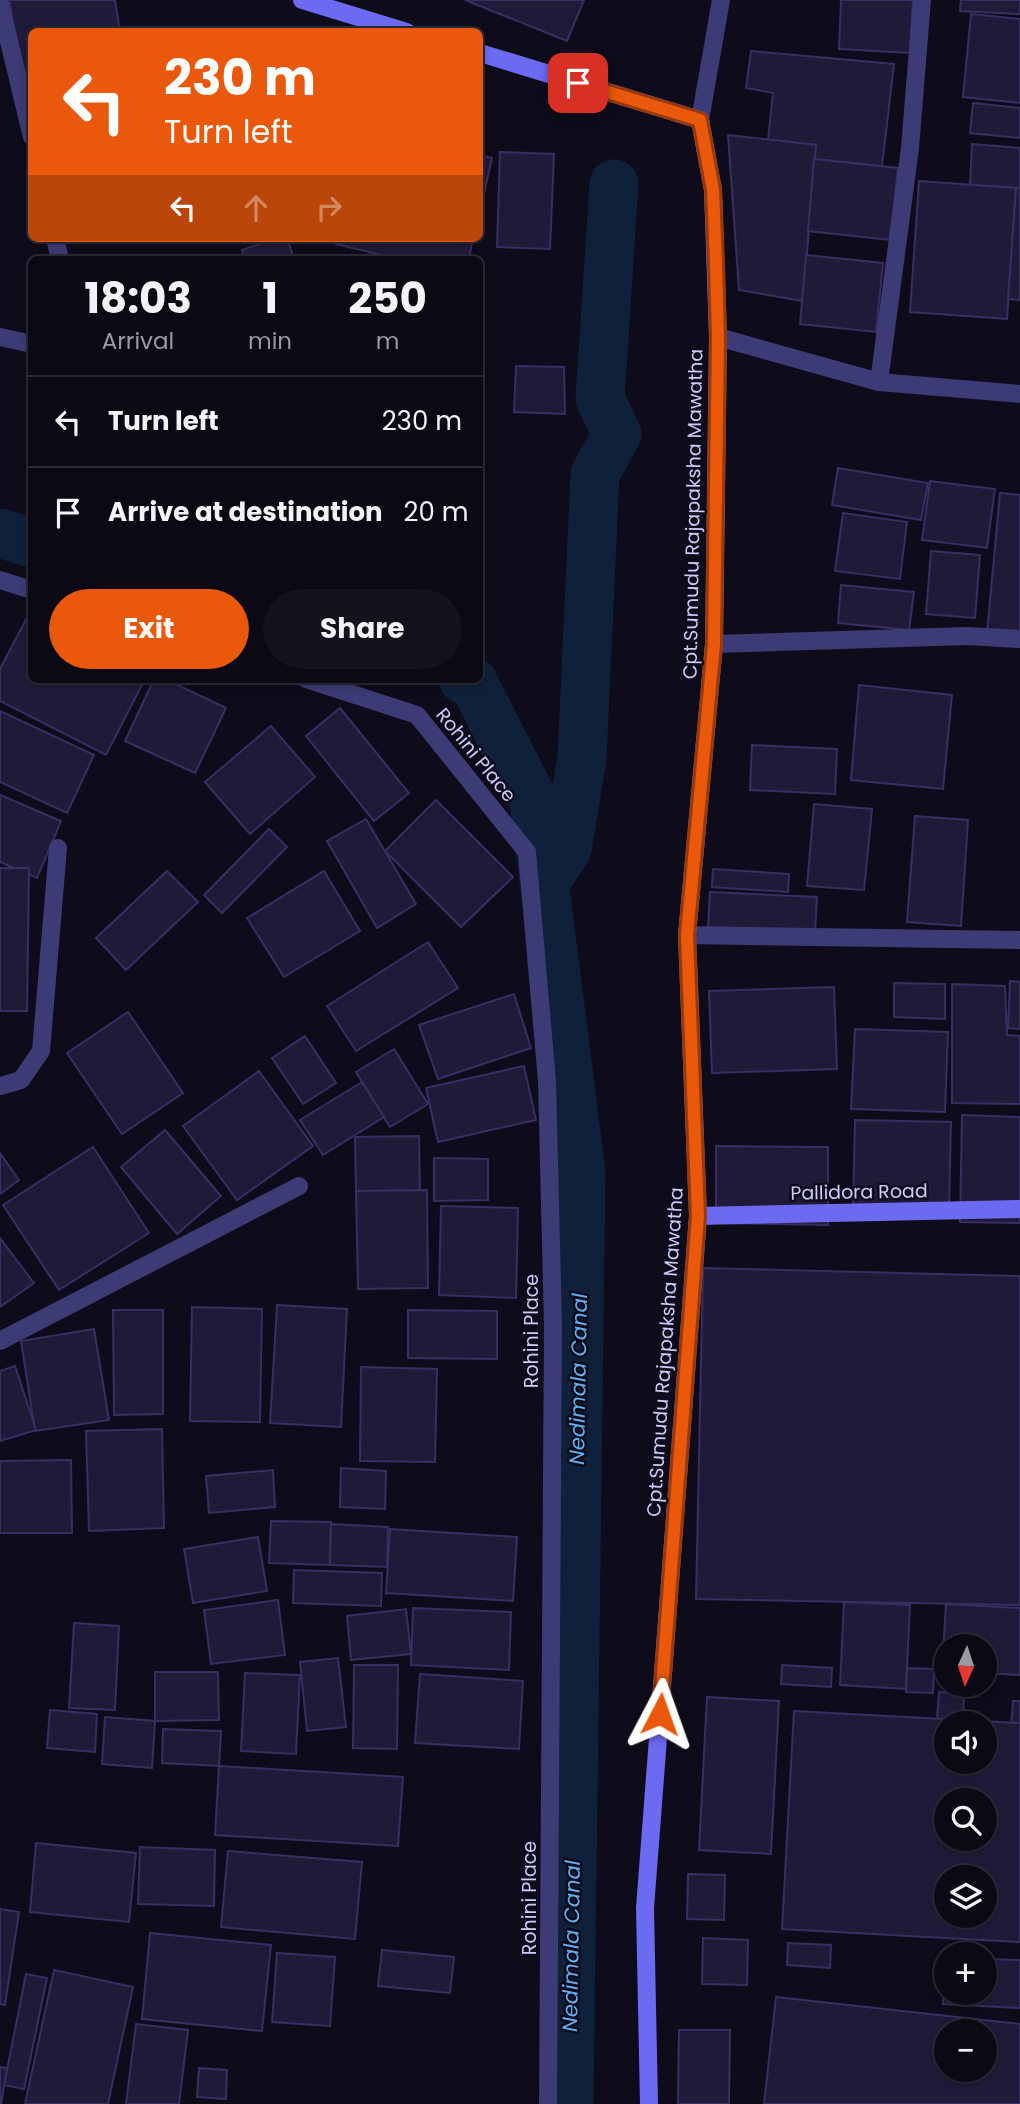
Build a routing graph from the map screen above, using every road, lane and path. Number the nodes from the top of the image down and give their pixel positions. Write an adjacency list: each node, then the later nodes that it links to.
1 (302, 0): 5 (main road)
2 (721, 0): 8 (street)
3 (922, 0): 12 (street)
4 (0, 4): 7 (street)
5 (394, 28)
6 (483, 54): 8 (main road)
7 (28, 120)
8 (700, 120): 10 (main road, Cpt.Sumudu Rajapaksha Mawatha)
9 (0, 337): 11 (street)
10 (718, 337): 12 (street); 17 (main road, Cpt.Sumudu Rajapaksha Mawatha)
11 (28, 343)
12 (879, 382): 13 (street)
13 (1020, 394)
14 (0, 580): 15 (street)
15 (28, 589)
16 (1020, 639): 17 (street)
17 (714, 644): 20 (main road, Cpt.Sumudu Rajapaksha Mawatha)
18 (318, 683): 27 (street, Rohini Place)
19 (58, 848): 22 (street)
20 (687, 935): 21 (street); 25 (main road, Cpt.Sumudu Rajapaksha Mawatha)
21 (1020, 940)
22 (0, 1086)
23 (299, 1186): 26 (street)
24 (1020, 1209): 25 (main road, Pallidora Road)
25 (698, 1216): 28 (main road, Cpt.Sumudu Rajapaksha Mawatha)
26 (0, 1341)
27 (548, 2104)
28 (649, 2104)

